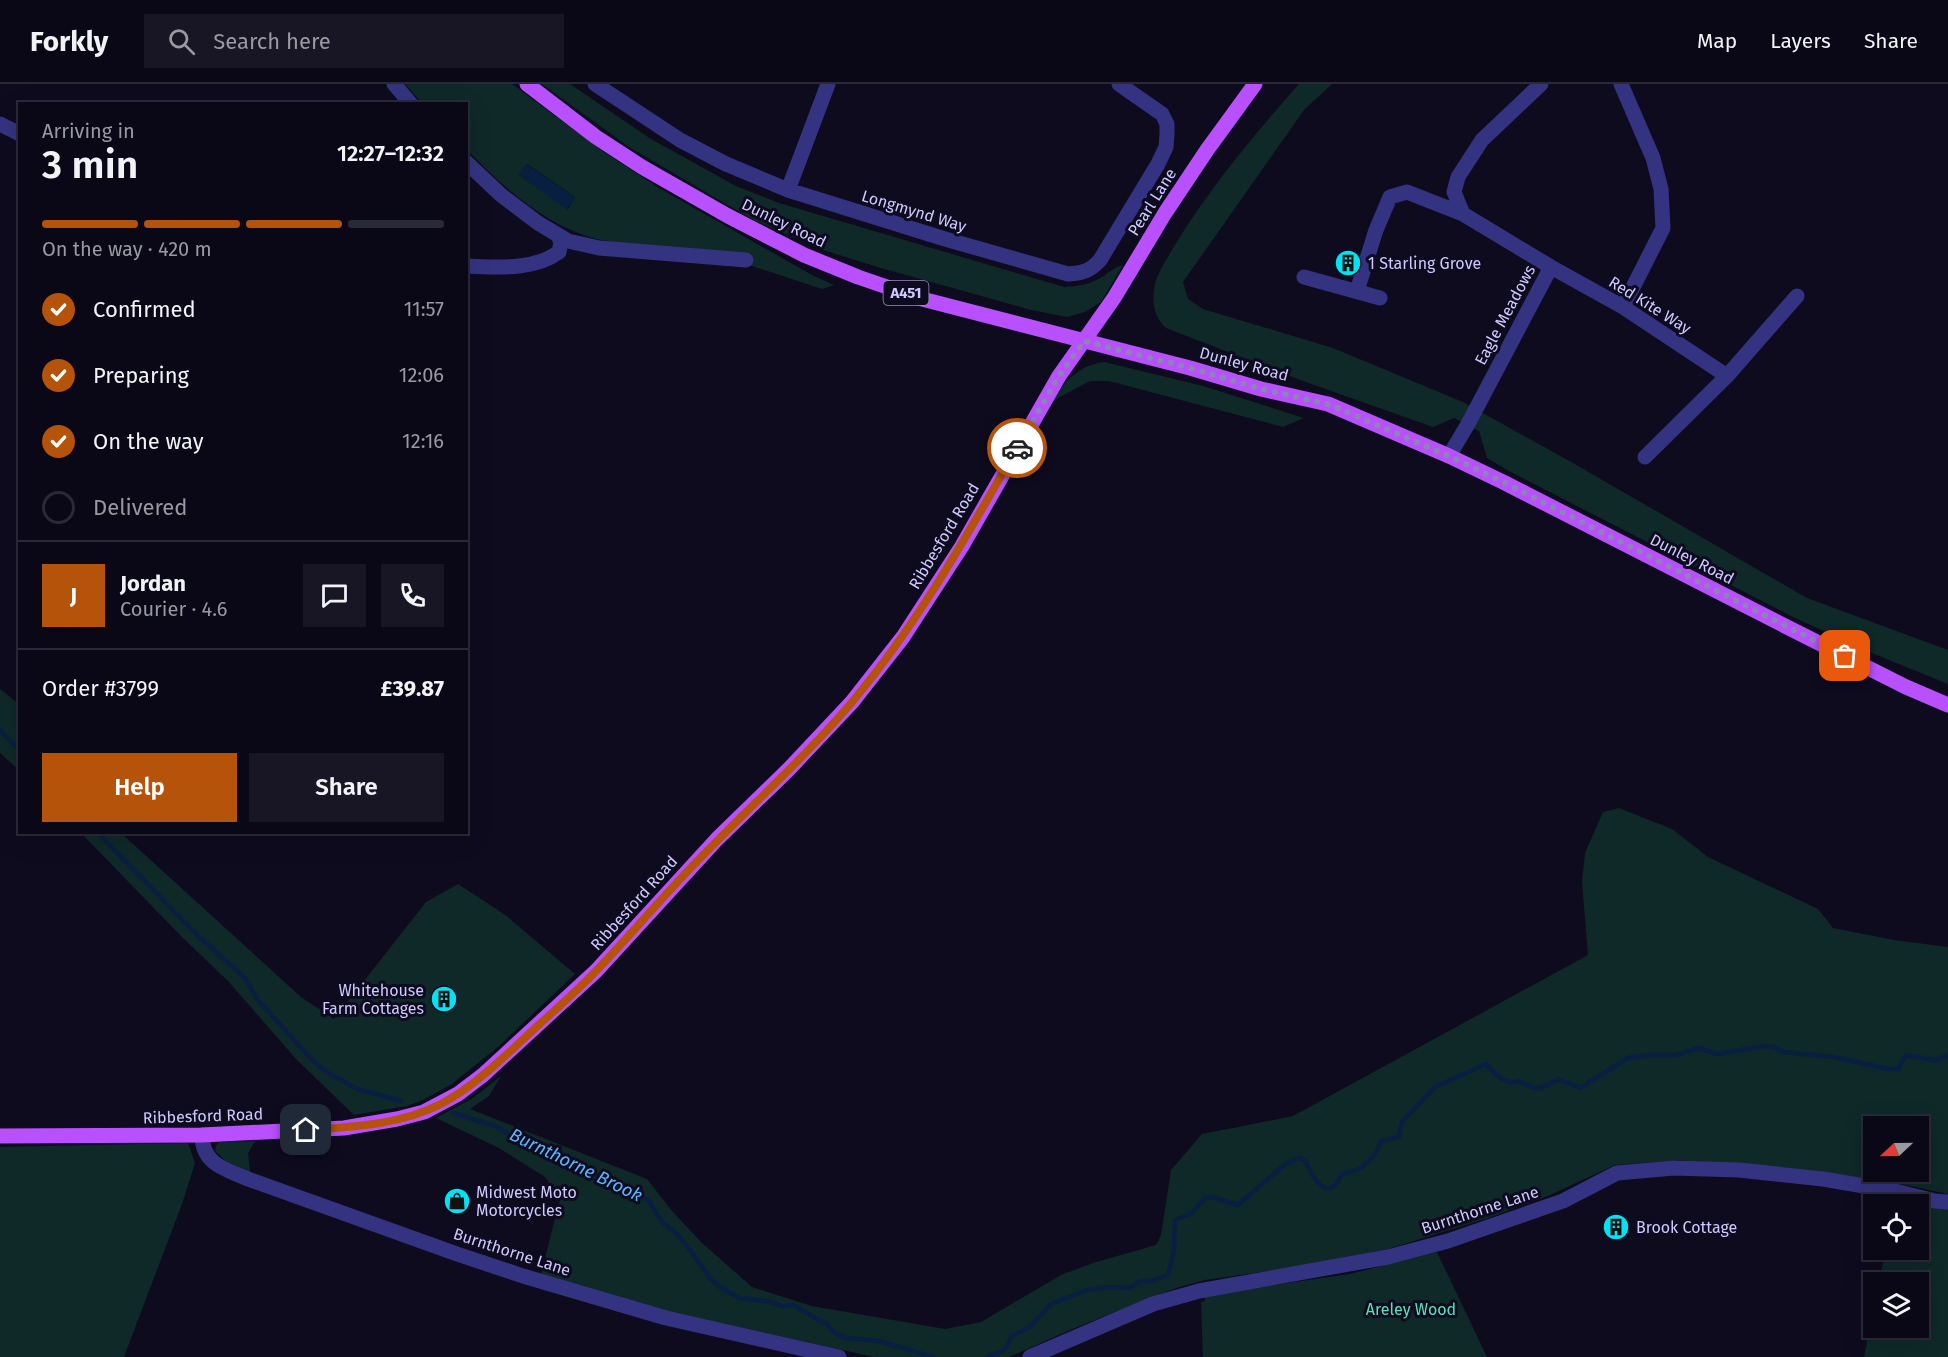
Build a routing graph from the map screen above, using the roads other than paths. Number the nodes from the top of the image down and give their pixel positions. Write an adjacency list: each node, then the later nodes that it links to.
1 (394, 84): 9 (street)
2 (527, 84): 24 (main road, Dunley Road / A451)
3 (595, 84): 13 (street, Longmynd Way)
4 (828, 84): 13 (street)
5 (1119, 84): 13 (street, Longmynd Way)
6 (1255, 84): 24 (main road, Pearl Lane)
7 (1621, 84): 23 (street)
8 (1537, 85): 14 (street)
9 (409, 102)
10 (0, 124): 11 (street)
11 (18, 133)
12 (468, 164): 15 (street)
13 (788, 190)
14 (1463, 214): 18 (street, Eagle Meadows); 20 (street, Eagle Meadows)
15 (558, 236): 16 (street); 17 (street)
16 (746, 260)
17 (468, 266)
18 (1551, 267): 23 (street, Red Kite Way); 26 (street, Eagle Meadows)
19 (1304, 277): 20 (street)
20 (1357, 291): 22 (street)
21 (1797, 296): 25 (street)
22 (1380, 298)
23 (1623, 307): 25 (street, Red Kite Way)
24 (1084, 341): 26 (main road, Dunley Road / A451); 29 (main road, Ribbesford Road)
25 (1727, 376): 27 (street)
26 (1449, 456): 28 (main road, Dunley Road / A451)
27 (1645, 457)
28 (1948, 705)
29 (202, 1135): 30 (main road, Ribbesford Road); 32 (street, Burnthorne Lane)
30 (0, 1136)
31 (1948, 1202): 33 (street, Burnthorne Lane)
32 (839, 1357)
33 (1030, 1357)

